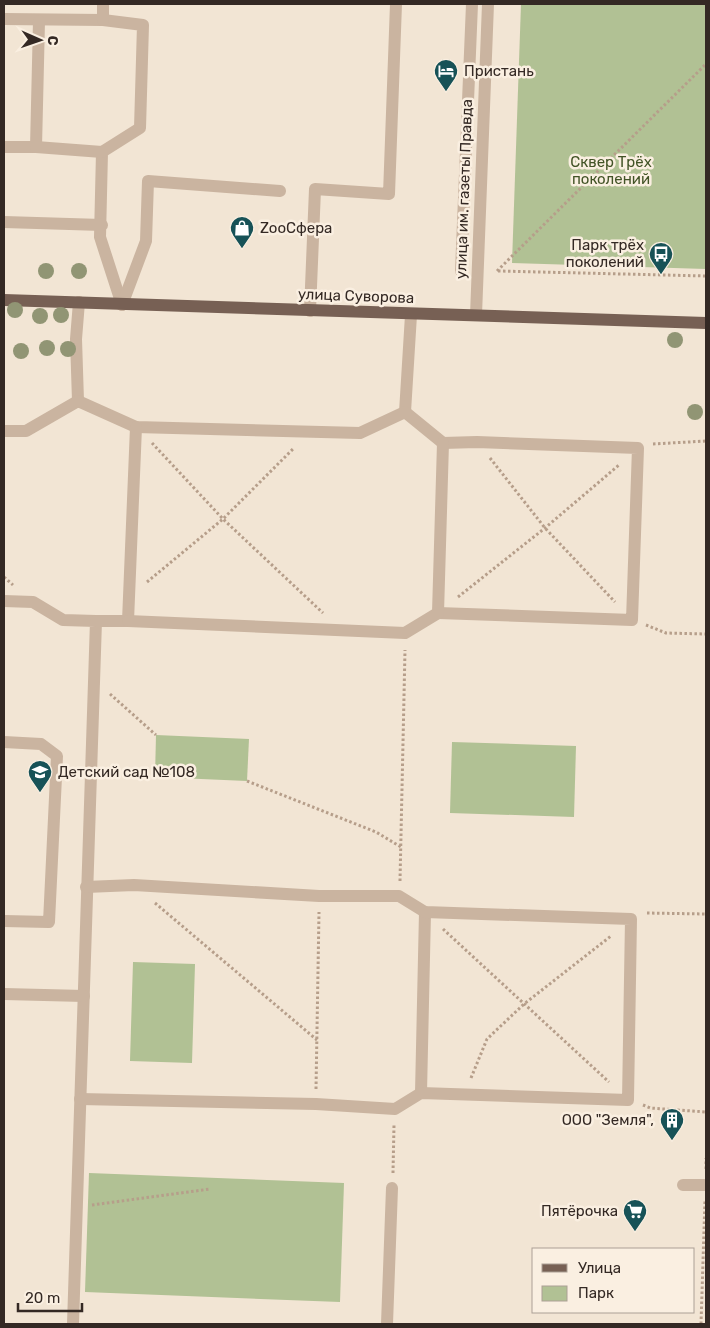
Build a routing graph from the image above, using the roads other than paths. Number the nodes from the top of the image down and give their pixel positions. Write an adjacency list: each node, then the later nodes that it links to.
1 (103, 4): 6 (street)
2 (396, 4): 18 (street)
3 (472, 4): 14 (street)
4 (488, 4): 20 (street, улица им. газеты Правда)
5 (4, 20): 7 (street)
6 (103, 20): 7 (street); 10 (street)
7 (39, 21): 9 (street)
8 (4, 147): 9 (street)
9 (36, 147): 10 (street)
10 (102, 152): 13 (street)
11 (280, 191): 17 (street)
12 (4, 222): 13 (street)
13 (102, 225): 17 (street)
14 (461, 271)
15 (4, 300): 16 (main road, улица Суворова)
16 (78, 302): 17 (main road, улица Суворова); 22 (street)
17 (122, 305): 18 (main road, улица Суворова)
18 (310, 311): 19 (main road, улица Суворова)
19 (410, 315): 20 (main road, улица Суворова); 23 (street)
20 (476, 315): 21 (main road, улица Суворова)
21 (706, 323)
22 (78, 401): 24 (street); 25 (street)
23 (405, 412): 24 (street); 26 (street)
24 (136, 427): 30 (street)
25 (4, 431)
26 (443, 443): 28 (street); 28 (street)
27 (4, 601): 29 (street)
28 (438, 613): 30 (street)
29 (96, 621): 30 (street); 32 (street)
30 (128, 621)
31 (4, 742): 34 (street)
32 (86, 887): 33 (street); 36 (street)
33 (425, 912): 37 (street); 37 (street)
34 (4, 922)
35 (4, 994): 36 (street)
36 (84, 996): 38 (street)
37 (421, 1093): 38 (street)
38 (80, 1099): 42 (street)
39 (683, 1185): 40 (street)
40 (706, 1186)
41 (392, 1188): 43 (street)
42 (73, 1324)
43 (387, 1324)

